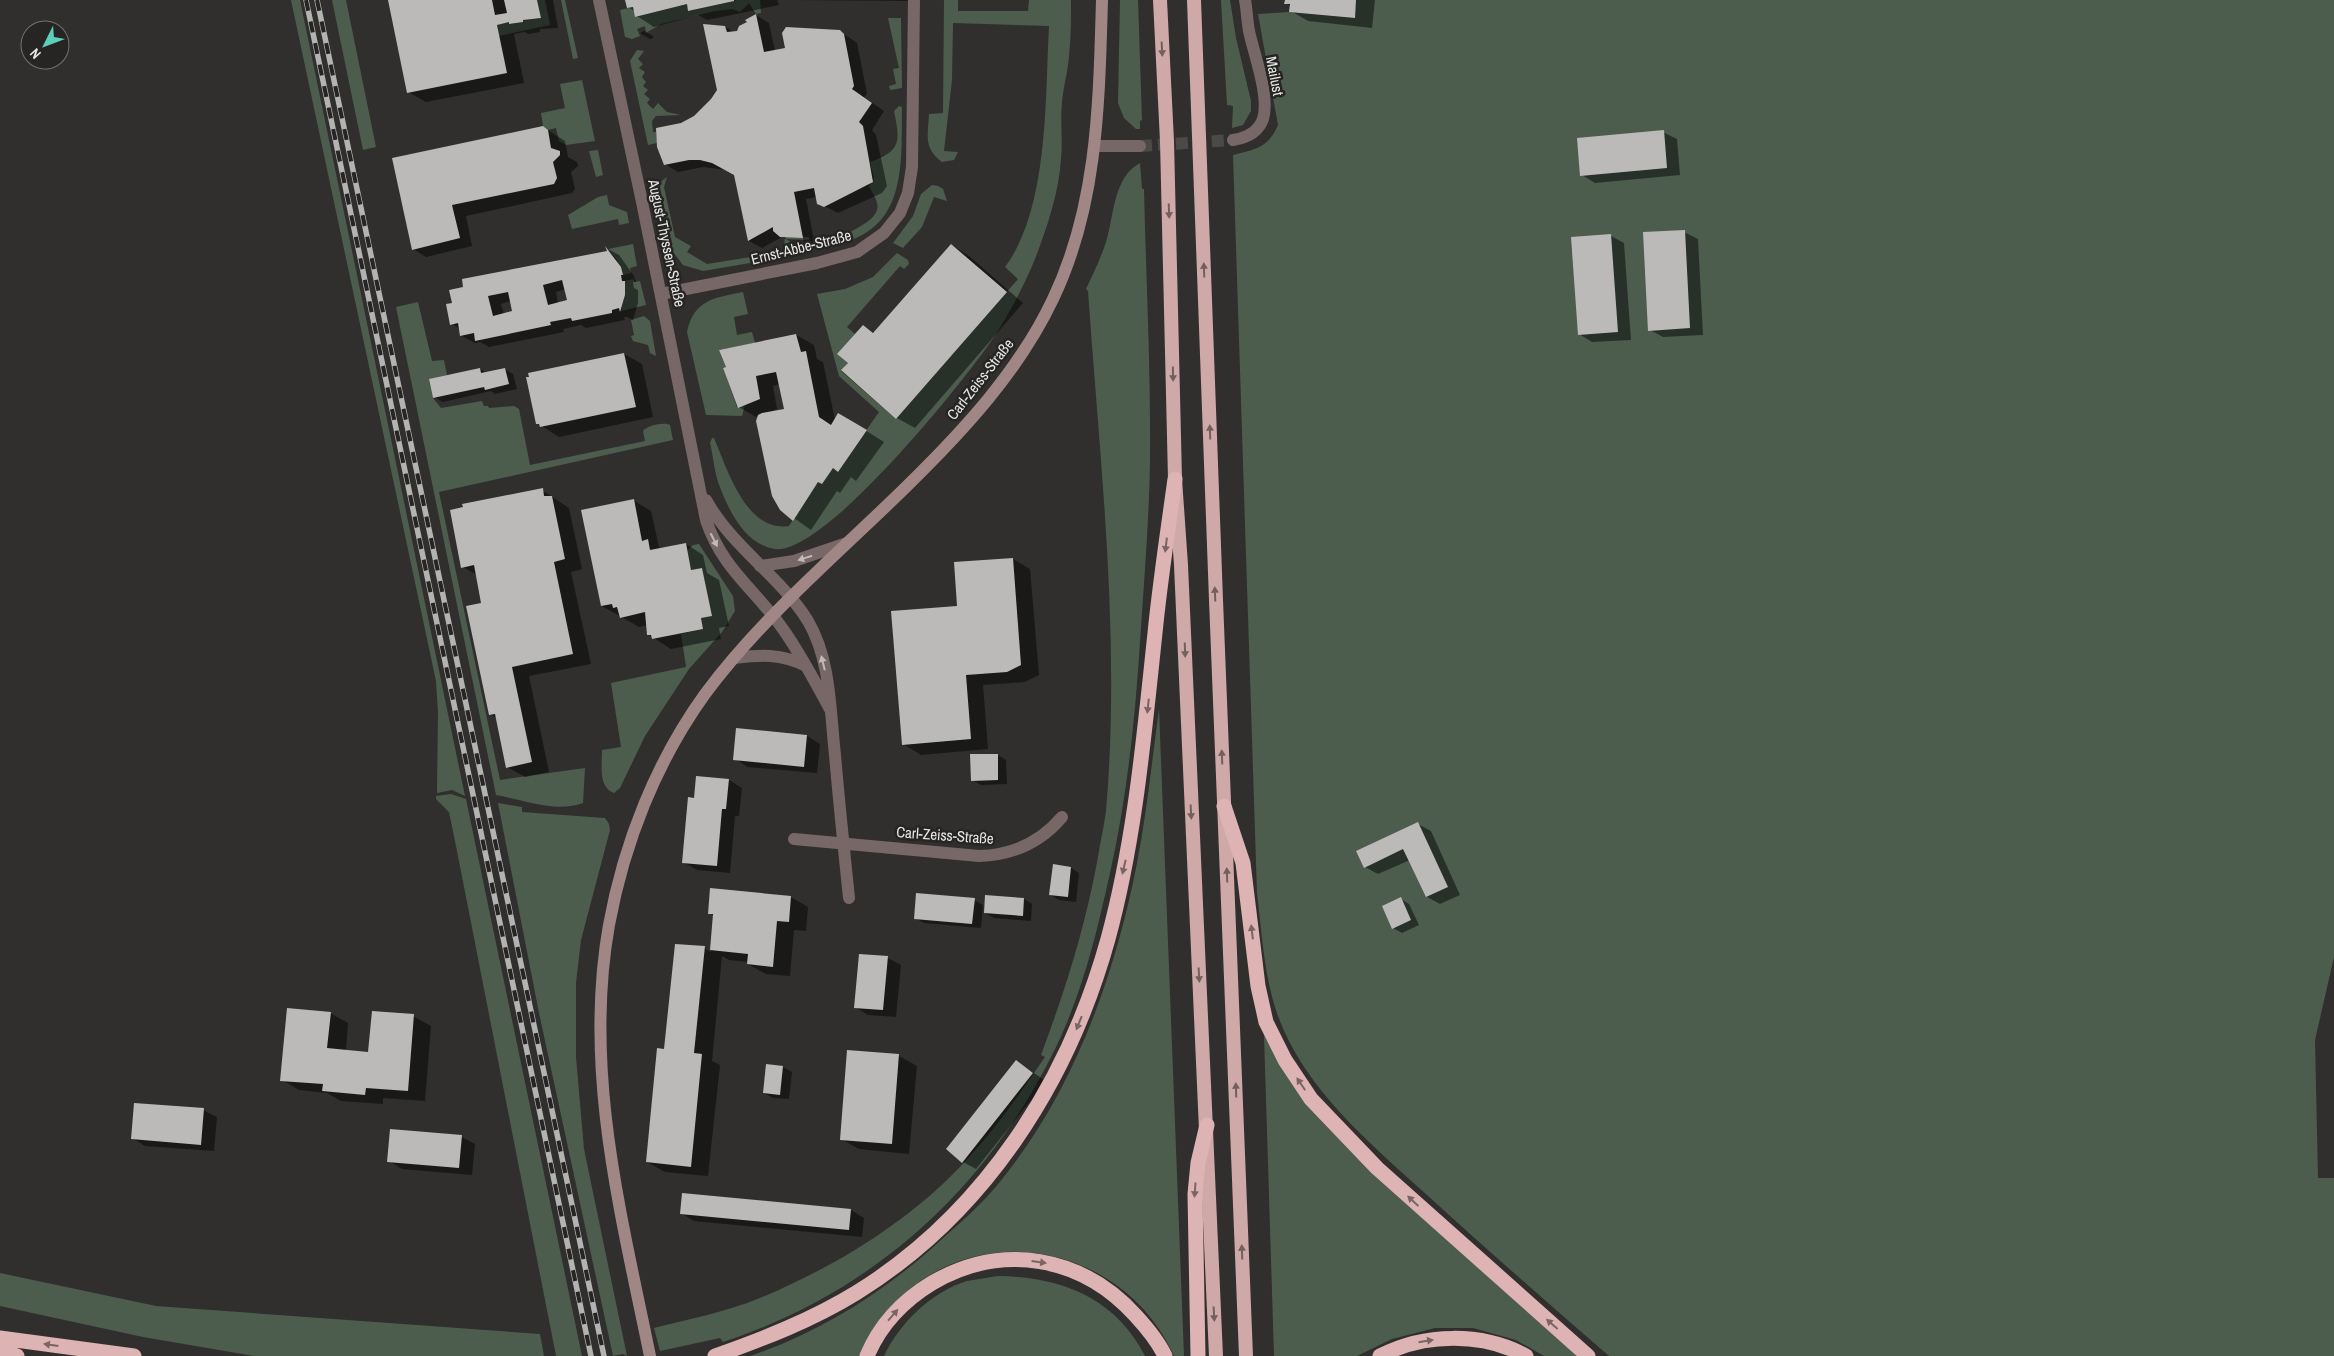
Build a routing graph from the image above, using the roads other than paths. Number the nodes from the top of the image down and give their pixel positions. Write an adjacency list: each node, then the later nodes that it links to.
1 (599, 0): 10 (street, August-Thyssen-Straße)
2 (914, 0): 10 (street, Ernst-Abbe-Straße)
3 (1102, 0): 8 (main road, Carl-Zeiss-Straße)
4 (1160, 0): 11 (highway, one-way to 11)
5 (1194, 0): 20 (highway, one-way to 5)
6 (1245, 0): 7 (street, Mailust)
7 (1233, 140)
8 (1095, 146): 9 (street); 13 (main road, Carl-Zeiss-Straße)
9 (1140, 146)
10 (661, 294): 12 (street, August-Thyssen-Straße)
11 (1175, 479): 25 (highway, one-way to 25); 31 (highway, one-way to 31)
12 (702, 493): 14 (street, August-Thyssen-Straße); 16 (street, August-Thyssen-Straße, one-way to 16)
13 (847, 543): 14 (street, one-way to 14); 15 (main road, Carl-Zeiss-Straße)
14 (760, 566): 15 (street, August-Thyssen-Straße)
15 (790, 598): 16 (main road, Carl-Zeiss-Straße); 19 (street, one-way to 15)
16 (773, 616): 17 (main road, Carl-Zeiss-Straße); 18 (street)
17 (734, 658): 18 (street); 30 (main road, Carl-Zeiss-Straße)
18 (806, 666): 19 (street)
19 (831, 711): 23 (street)
20 (1224, 806): 36 (highway, one-way to 20); 39 (highway, one-way to 20)
21 (1062, 816): 23 (street, Carl-Zeiss-Straße)
22 (794, 839): 23 (street, Carl-Zeiss-Straße)
23 (844, 843): 24 (street)
24 (849, 898)
25 (1207, 1125): 34 (highway, one-way to 34); 35 (highway, one-way to 35)
26 (0, 1338): 29 (highway, one-way to 26)
27 (0, 1351): 28 (highway)
28 (17, 1356)
29 (134, 1356)
30 (650, 1356)
31 (714, 1356)
32 (867, 1356): 33 (highway, one-way to 33)
33 (1165, 1356)
34 (1198, 1356)
35 (1216, 1356)
36 (1246, 1356)
37 (1380, 1356): 38 (highway, one-way to 38)
38 (1526, 1356)
39 (1588, 1356)

